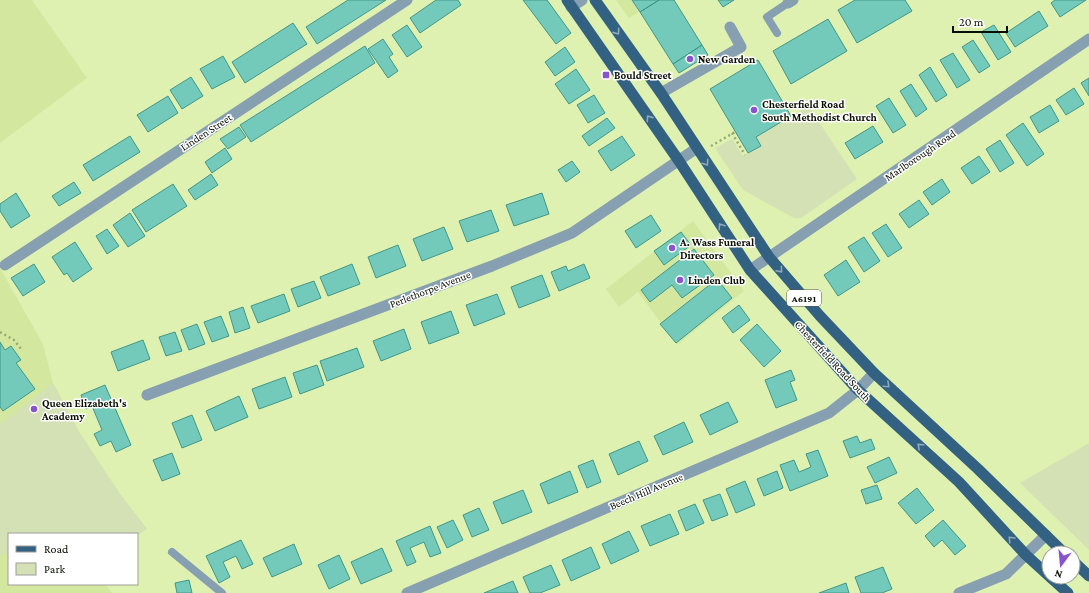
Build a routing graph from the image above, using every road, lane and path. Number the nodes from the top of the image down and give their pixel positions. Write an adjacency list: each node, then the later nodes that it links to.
1 (406, 0): 14 (street, Linden Street)
2 (582, 0): 5 (street)
3 (595, 0): 9 (main road, Chesterfield Road South / A6191, one-way to 9)
4 (790, 2): 7 (lane)
5 (569, 3): 12 (main road, Chesterfield Road South / A6191, one-way to 5)
6 (730, 27): 9 (street)
7 (777, 33)
8 (1089, 39): 13 (street, Marlborough Road)
9 (661, 93): 10 (main road, Chesterfield Road South / A6191)
10 (698, 151): 11 (path); 12 (street, Perlethorpe Avenue); 13 (main road, Chesterfield Road South / A6191, one-way to 13)
11 (745, 155)
12 (679, 161): 15 (main road, Chesterfield Road South / A6191, one-way to 12); 20 (street, Perlethorpe Avenue)
13 (769, 257): 15 (street, Marlborough Road); 18 (main road, Chesterfield Road South / A6191, one-way to 18)
14 (3, 267)
15 (750, 270): 19 (main road, Chesterfield Road South / A6191)
16 (0, 332): 17 (path)
17 (21, 349)
18 (874, 373): 19 (street, Beech Hill Avenue); 21 (main road, Chesterfield Road South / A6191, one-way to 21)
19 (858, 390): 24 (main road, Chesterfield Road South / A6191, one-way to 19); 30 (street, Beech Hill Avenue)
20 (147, 395)
21 (1046, 536): 22 (main road, Chesterfield Road South / A6191); 24 (street)
22 (1056, 545)
23 (172, 552): 29 (lane)
24 (1026, 555): 25 (main road, Chesterfield Road South / A6191); 31 (street)
25 (1041, 568)
26 (1081, 568): 27 (main road)
27 (1089, 576)
28 (1060, 585): 32 (main road, Chesterfield Road South / A6191)
29 (222, 593)
30 (407, 593)
31 (959, 593)
32 (1068, 593)

